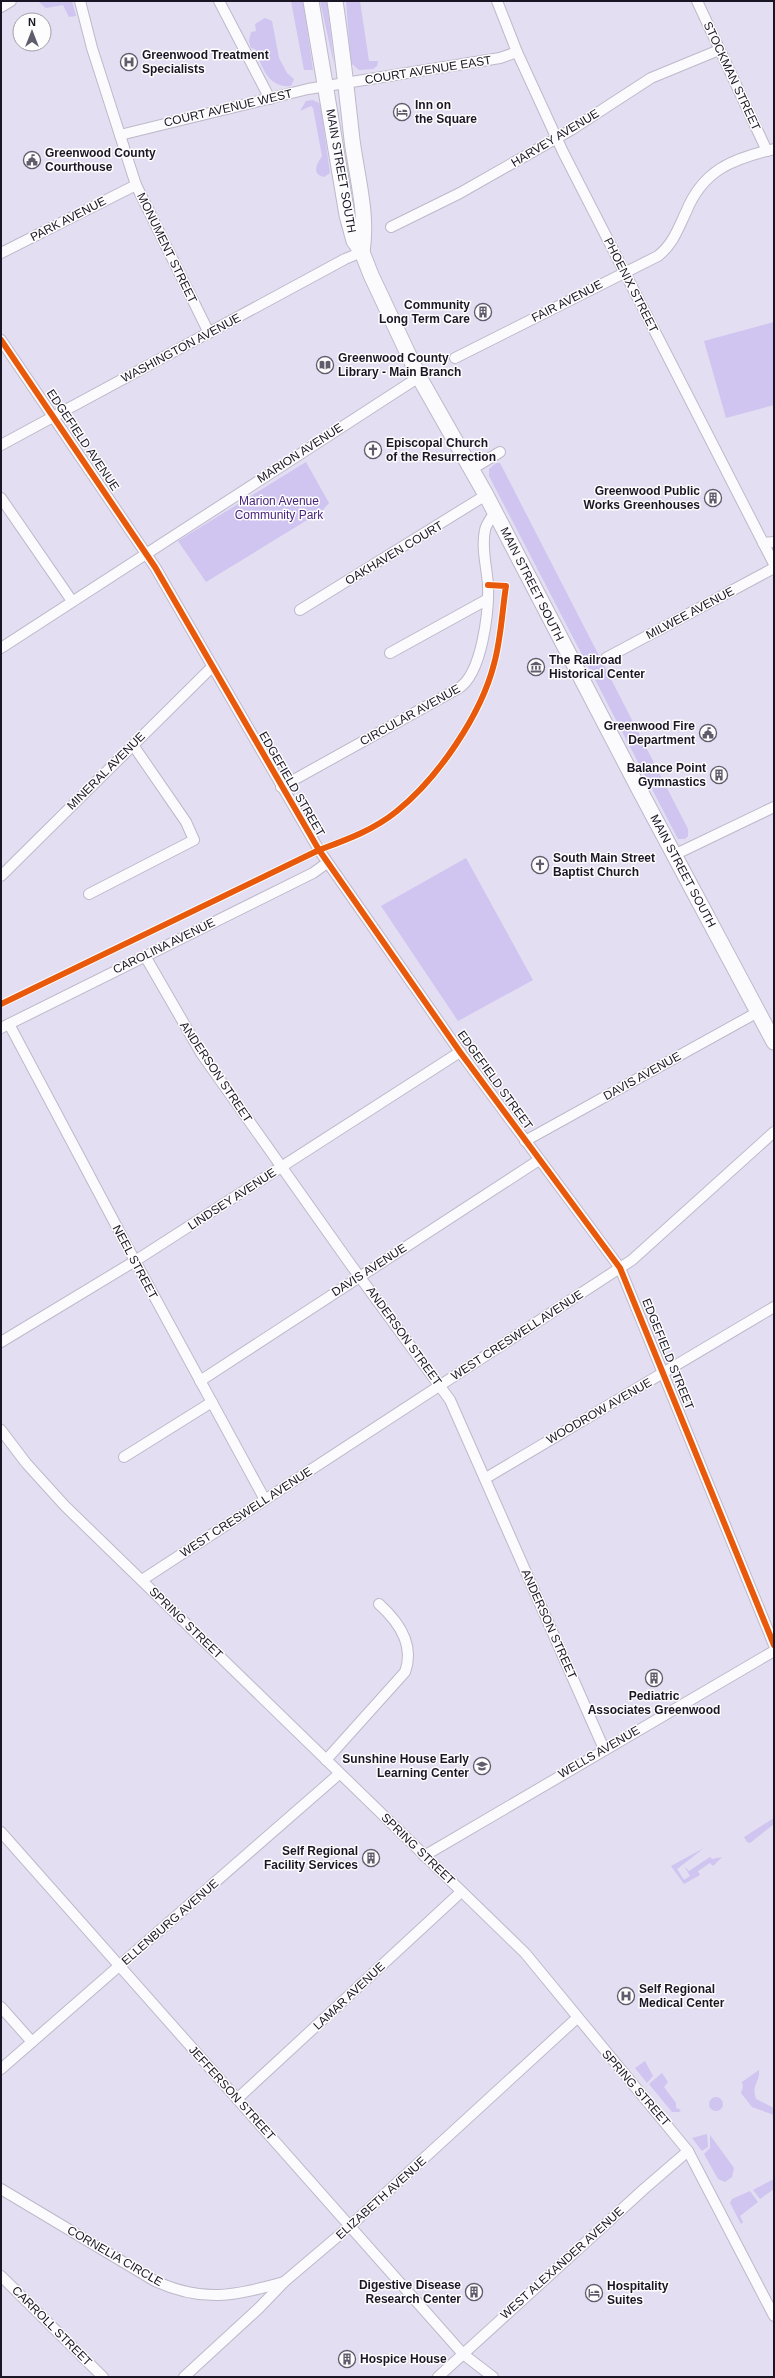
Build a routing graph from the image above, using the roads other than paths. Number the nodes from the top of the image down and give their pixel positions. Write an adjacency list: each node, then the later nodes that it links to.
1 (11, 1): 8 (street)
2 (80, 1): 13 (street, MONUMENT STREET)
3 (219, 1): 12 (street)
4 (311, 1): 11 (main road)
5 (335, 1): 11 (main road)
6 (497, 1): 10 (street, PHOENIX STREET)
7 (697, 1): 9 (street, STOCKMAN STREET)
8 (1, 7)
9 (719, 50): 14 (street, HARVEY AVENUE); 15 (street, STOCKMAN STREET)
10 (517, 52): 11 (street, COURT AVENUE EAST); 14 (street, PHOENIX STREET)
11 (337, 85): 12 (street, COURT AVENUE WEST); 18 (main road, MAIN STREET SOUTH); 18 (main road, MAIN STREET SOUTH)
12 (270, 99): 13 (street, COURT AVENUE WEST)
13 (120, 135): 16 (street, MONUMENT STREET)
14 (557, 138): 17 (street, HARVEY AVENUE); 20 (street, PHOENIX STREET)
15 (770, 150): 20 (street, FAIR AVENUE)
16 (136, 185): 19 (street, PARK AVENUE); 21 (street, MONUMENT STREET)
17 (391, 227)
18 (362, 252): 21 (street, WASHINGTON AVENUE); 24 (main road, MAIN STREET SOUTH)
19 (1, 253)
20 (624, 272): 23 (street, FAIR AVENUE); 33 (street, PHOENIX STREET)
21 (209, 333): 25 (street, WASHINGTON AVENUE)
22 (1, 340): 25 (street, EDGEFIELD AVENUE)
23 (455, 358)
24 (419, 377): 28 (main road, MAIN STREET SOUTH); 34 (street, MARION AVENUE)
25 (53, 416): 26 (street, WASHINGTON AVENUE); 34 (street, EDGEFIELD AVENUE)
26 (1, 445)
27 (500, 452): 28 (street)
28 (472, 469): 29 (main road, MAIN STREET SOUTH)
29 (486, 495): 31 (main road, MAIN STREET SOUTH); 39 (street, OAKHAVEN COURT)
30 (1, 498): 38 (street)
31 (495, 512): 37 (street, CIRCULAR AVENUE); 47 (main road, MAIN STREET SOUTH)
32 (774, 542): 33 (street)
33 (763, 543): 35 (street, PHOENIX STREET)
34 (146, 553): 38 (street, MARION AVENUE); 43 (street, EDGEFIELD STREET)
35 (774, 564)
36 (774, 568): 42 (street, MILWEE AVENUE)
37 (488, 600): 41 (street); 45 (street, CIRCULAR AVENUE)
38 (72, 601): 40 (street, MARION AVENUE)
39 (300, 610)
40 (1, 648)
41 (390, 652)
42 (606, 658)
43 (212, 667): 44 (street, MINERAL AVENUE); 45 (street, EDGEFIELD STREET)
44 (133, 745): 49 (street, MINERAL AVENUE); 50 (street)
45 (281, 787): 48 (street, EDGEFIELD STREET)
46 (774, 807): 47 (street)
47 (674, 855): 52 (main road, MAIN STREET SOUTH)
48 (327, 863): 51 (street, CAROLINA AVENUE); 55 (street, EDGEFIELD STREET)
49 (1, 876)
50 (89, 894)
51 (145, 956): 53 (street, CAROLINA AVENUE); 59 (street, ANDERSON STREET)
52 (758, 1012): 54 (main road, MAIN STREET SOUTH); 57 (street, DAVIS AVENUE)
53 (5, 1026): 60 (street, NEEL STREET)
54 (774, 1042)
55 (460, 1052): 57 (street, EDGEFIELD STREET); 59 (street, LINDSEY AVENUE)
56 (774, 1132): 61 (street, WEST CRESWELL AVENUE)
57 (525, 1141): 58 (street, EDGEFIELD STREET)
58 (539, 1160): 61 (street, EDGEFIELD STREET); 62 (street, DAVIS AVENUE)
59 (281, 1167): 60 (street, LINDSEY AVENUE); 62 (street, ANDERSON STREET)
60 (135, 1261): 64 (street, LINDSEY AVENUE); 66 (street, NEEL STREET)
61 (620, 1268): 65 (street, EDGEFIELD STREET); 67 (street, WEST CRESWELL AVENUE)
62 (359, 1276): 66 (street, DAVIS AVENUE); 67 (street, ANDERSON STREET)
63 (774, 1307): 65 (street, WOODROW AVENUE)
64 (1, 1342)
65 (664, 1373): 71 (street, WOODROW AVENUE); 75 (street, EDGEFIELD STREET)
66 (200, 1381): 68 (street, NEEL STREET)
67 (439, 1385): 71 (street, ANDERSON STREET); 72 (street, WEST CRESWELL AVENUE)
68 (212, 1402): 70 (street); 72 (street, NEEL STREET)
69 (1, 1430): 73 (street, SPRING STREET)
70 (124, 1457)
71 (486, 1478): 77 (street, ANDERSON STREET)
72 (264, 1498): 73 (street, WEST CRESWELL AVENUE)
73 (142, 1580): 78 (street, SPRING STREET)
74 (379, 1604): 78 (street)
75 (774, 1645)
76 (774, 1650): 77 (street, WELLS AVENUE)
77 (604, 1749): 81 (street, WELLS AVENUE)
78 (326, 1760): 79 (street, SPRING STREET)
79 (339, 1774): 81 (street, SPRING STREET); 83 (street, ELLENBURG AVENUE)
80 (1, 1832): 83 (street, JEFFERSON STREET)
81 (424, 1856): 82 (street, SPRING STREET)
82 (461, 1892): 85 (street, SPRING STREET); 88 (street, LAMAR AVENUE)
83 (119, 1966): 86 (street, ELLENBURG AVENUE); 88 (street, JEFFERSON STREET)
84 (1, 2007): 86 (street)
85 (577, 2018): 89 (street, SPRING STREET); 91 (street, ELIZABETH AVENUE)
86 (32, 2042): 87 (street, ELLENBURG AVENUE)
87 (1, 2069)
88 (238, 2099): 91 (street, JEFFERSON STREET)
89 (688, 2151): 94 (street, SPRING STREET); 95 (street, WEST ALEXANDER AVENUE)
90 (1, 2189): 93 (street, CORNELIA CIRCLE)
91 (350, 2226): 93 (street, ELIZABETH AVENUE); 95 (street, JEFFERSON STREET)
92 (1, 2276): 96 (street, CARROLL STREET)
93 (284, 2282): 97 (street, ELIZABETH AVENUE)
94 (774, 2316)
95 (463, 2354): 98 (street, WEST ALEXANDER AVENUE); 99 (street, JEFFERSON STREET)
96 (103, 2377)
97 (184, 2377)
98 (438, 2377)
99 (493, 2377)

